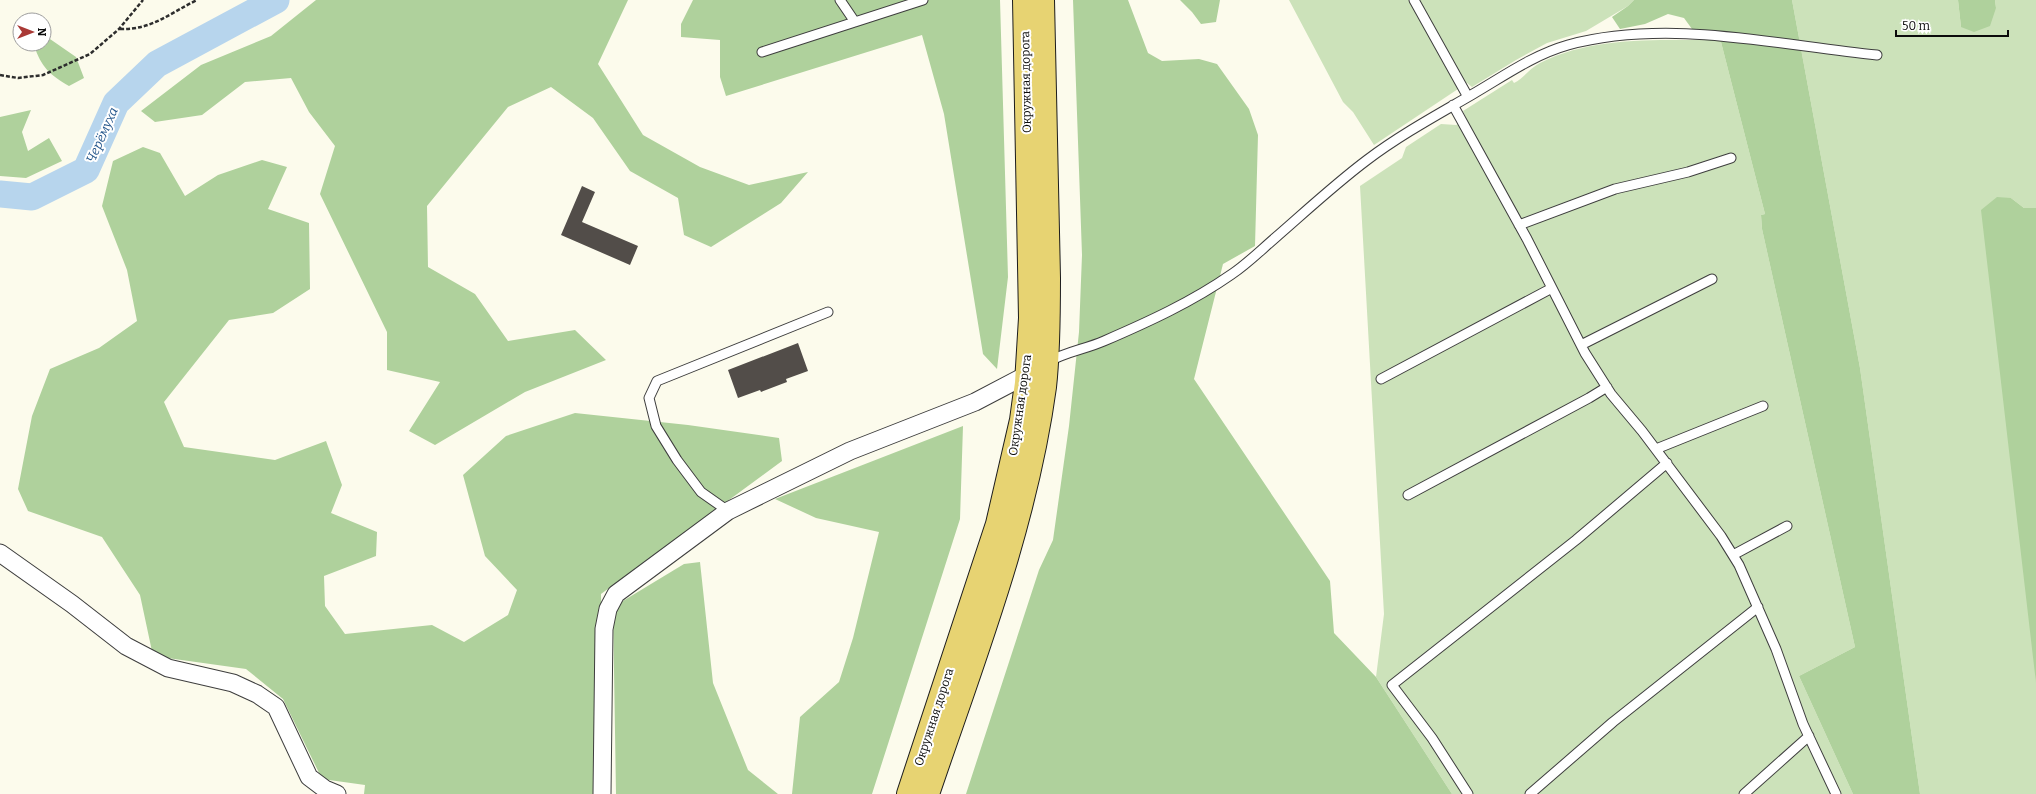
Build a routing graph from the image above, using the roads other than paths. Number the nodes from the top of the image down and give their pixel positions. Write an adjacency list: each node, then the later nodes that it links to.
1 (840, 0): 6 (lane)
2 (923, 0): 6 (lane)
3 (1024, 0): 18 (main road, Окружная дорога)
4 (1043, 0): 17 (main road, Окружная дорога)
5 (1414, 0): 9 (lane)
6 (856, 22): 7 (lane)
7 (762, 52)
8 (1877, 55): 9 (lane)
9 (1468, 97): 10 (lane)
10 (1453, 105): 12 (lane); 17 (lane)
11 (1731, 158): 12 (lane)
12 (1519, 225): 14 (lane)
13 (1712, 279): 16 (lane)
14 (1552, 288): 16 (lane); 19 (lane)
15 (828, 312): 25 (lane)
16 (1580, 345): 20 (lane)
17 (1046, 364): 18 (street); 34 (main road, Окружная дорога)
18 (1026, 377): 25 (street); 33 (main road, Окружная дорога)
19 (1382, 379)
20 (1607, 387): 22 (lane); 24 (lane)
21 (1763, 406): 22 (lane)
22 (1656, 449): 23 (lane)
23 (1667, 463): 28 (lane); 35 (lane)
24 (1408, 494)
25 (728, 511): 32 (street)
26 (1787, 526): 28 (lane)
27 (0, 553): 31 (street)
28 (1733, 555): 29 (lane)
29 (1758, 607): 30 (lane); 36 (lane)
30 (1809, 736): 37 (lane); 38 (lane)
31 (337, 794)
32 (602, 794)
33 (908, 794)
34 (928, 794)
35 (1468, 794)
36 (1530, 794)
37 (1744, 794)
38 (1836, 794)

